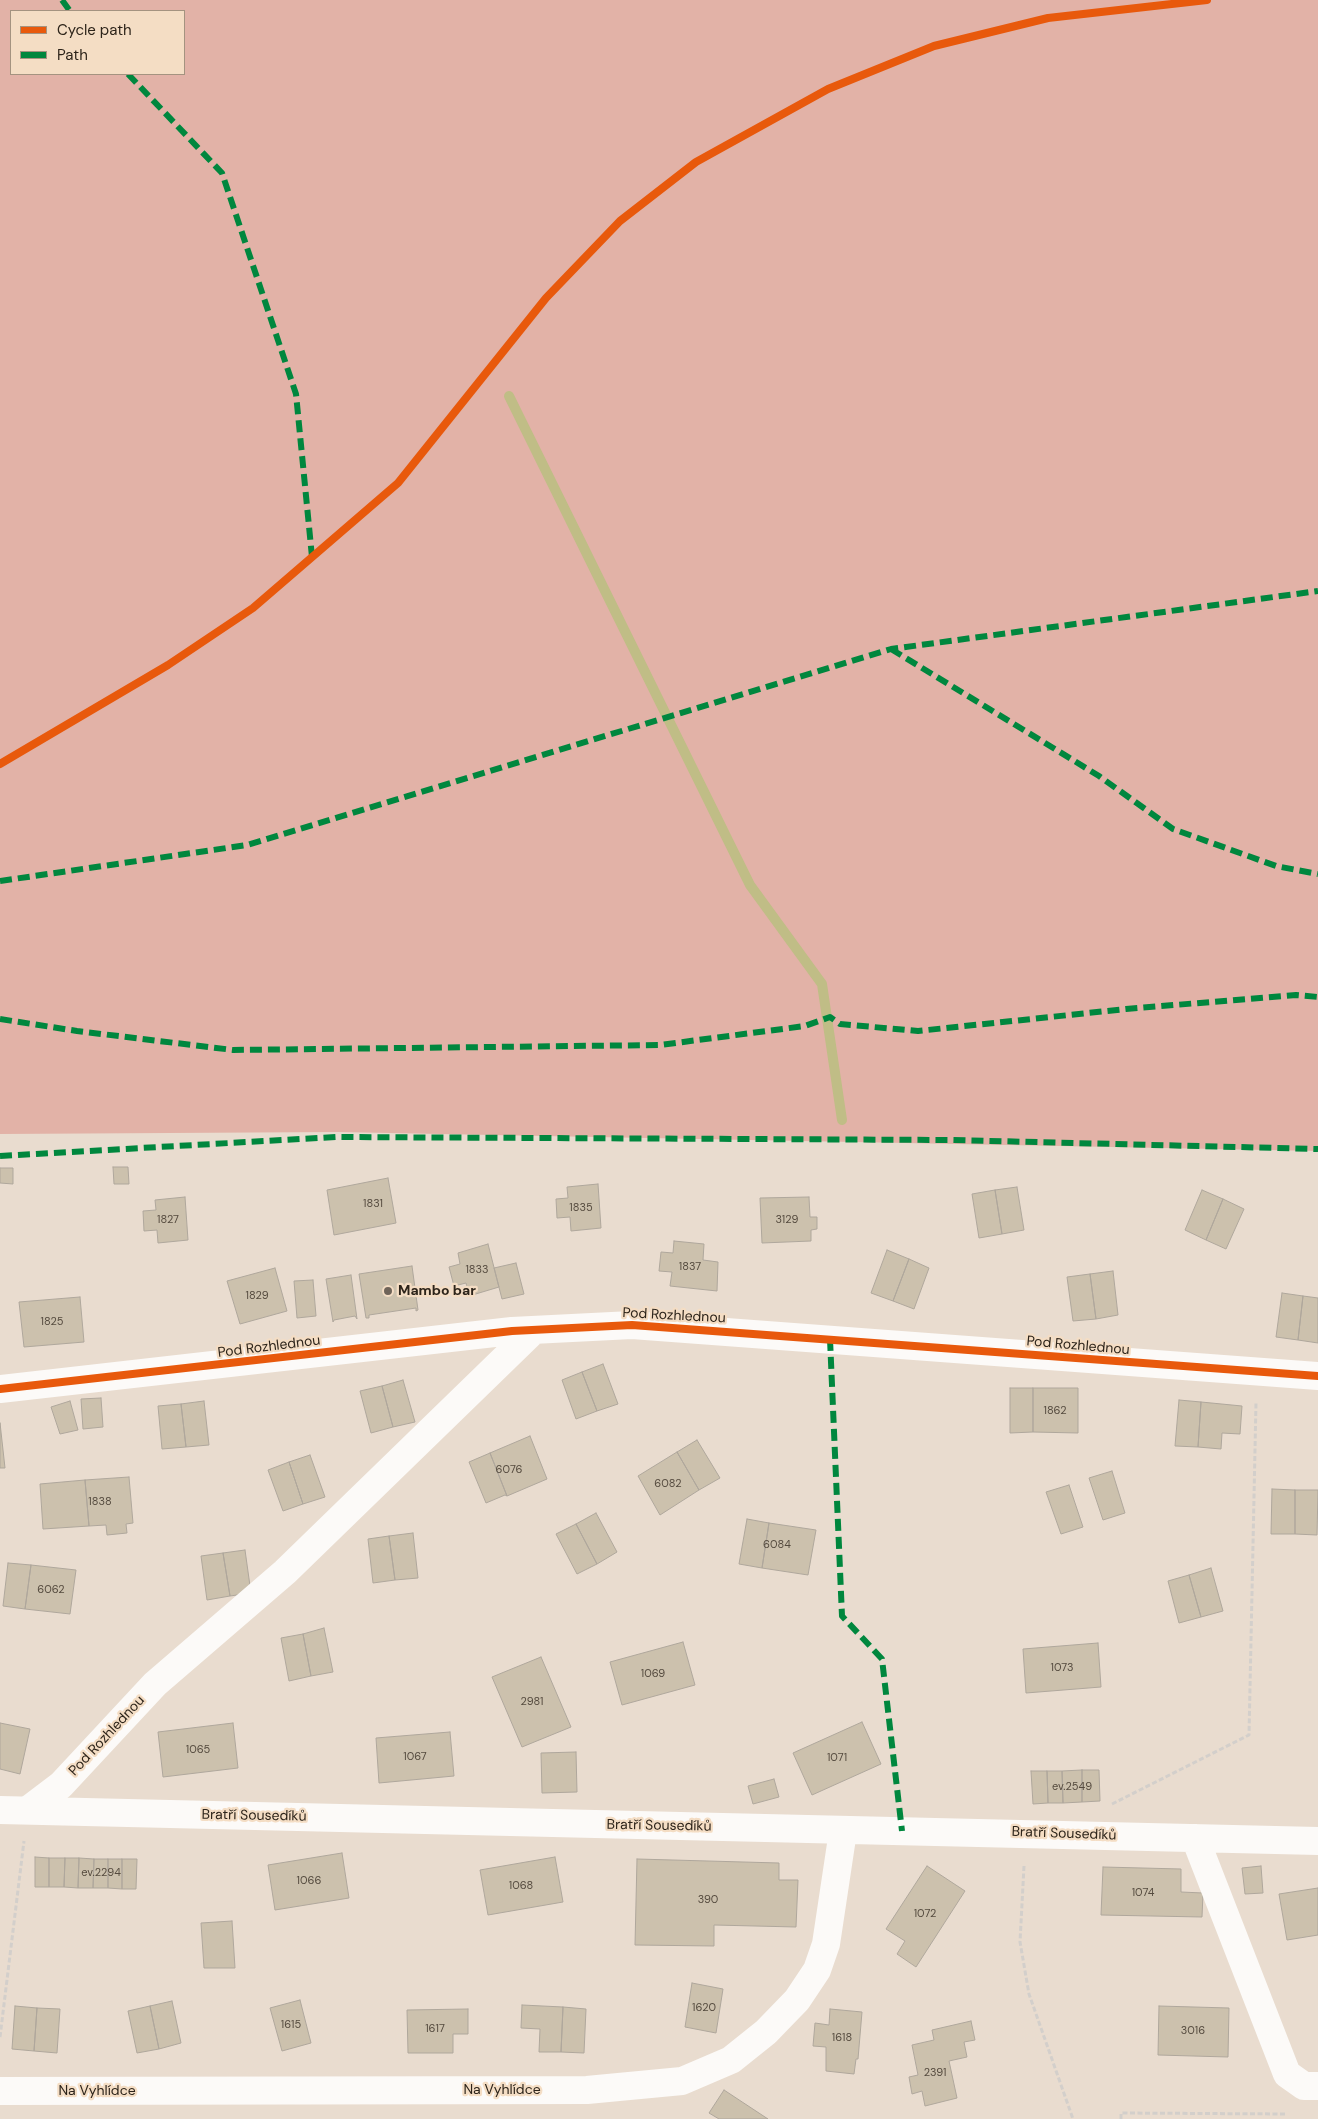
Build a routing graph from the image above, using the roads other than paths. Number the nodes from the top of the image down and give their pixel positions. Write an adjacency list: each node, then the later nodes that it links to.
1 (533, 1331): 2 (street, Pod Rozhlednou); 3 (street, Pod Rozhlednou); 5 (street, Pod Rozhlednou)
2 (1318, 1376)
3 (0, 1390)
4 (0, 1810): 5 (street, Bratří Sousedíků)
5 (28, 1810): 6 (street, Bratří Sousedíků)
6 (843, 1831): 7 (street, Bratří Sousedíků); 10 (street, Na Vyhlídce)
7 (1195, 1838): 8 (street, Bratří Sousedíků); 9 (street)
8 (1318, 1841)
9 (1318, 2086)
10 (0, 2091)

